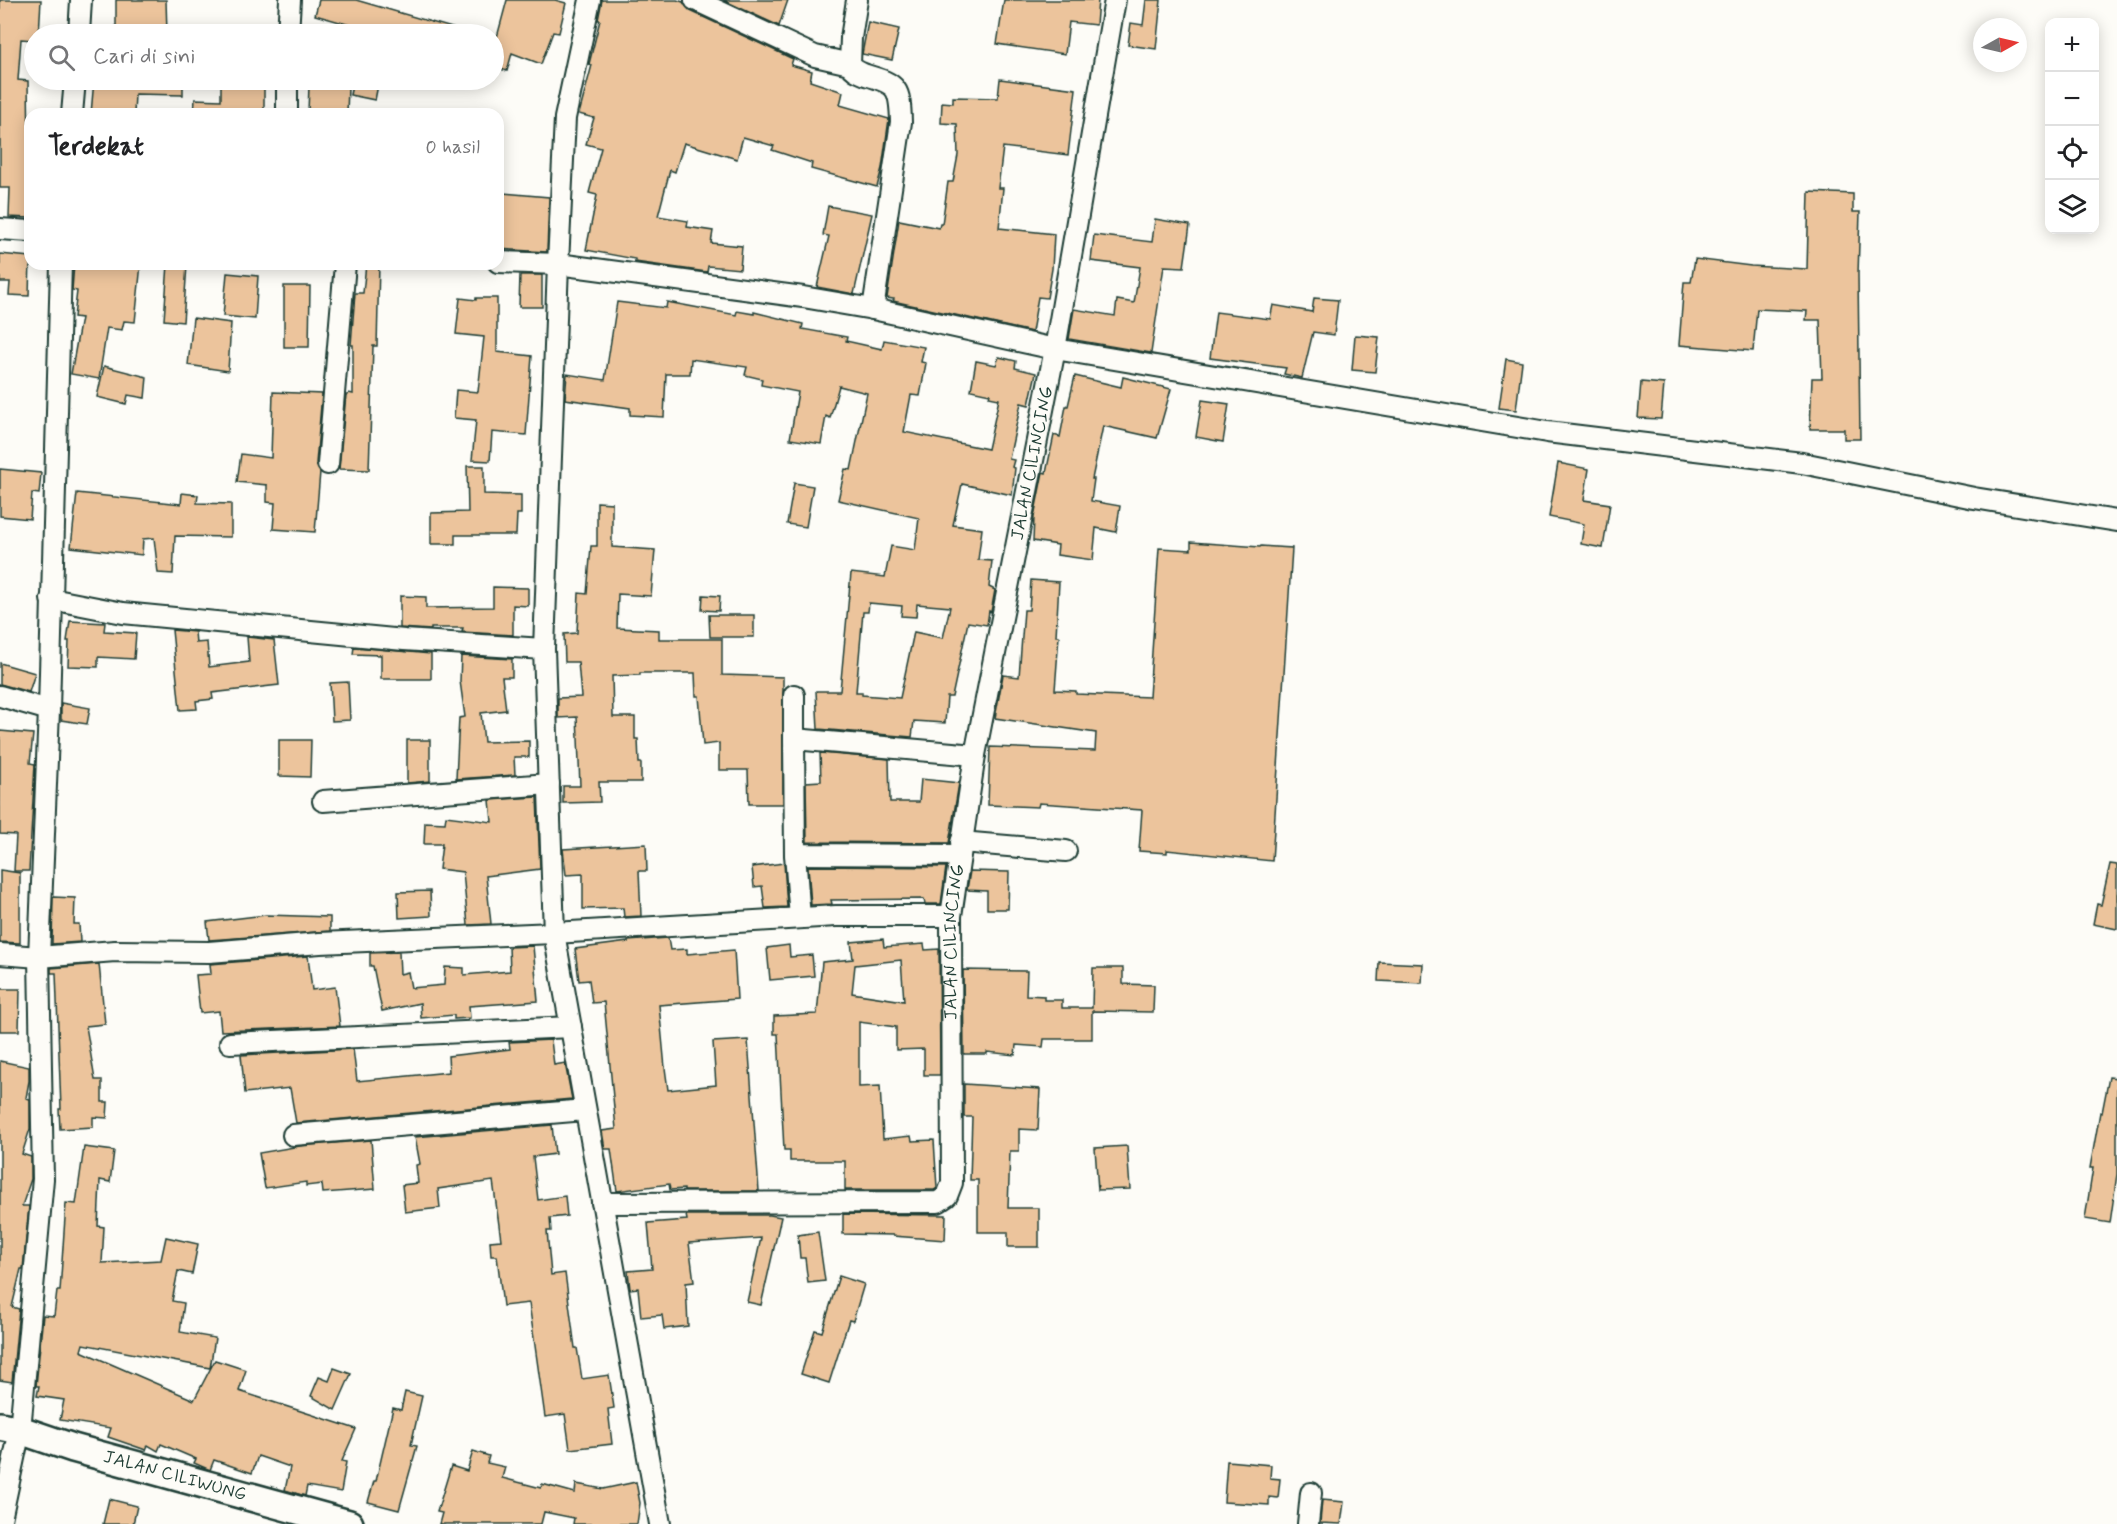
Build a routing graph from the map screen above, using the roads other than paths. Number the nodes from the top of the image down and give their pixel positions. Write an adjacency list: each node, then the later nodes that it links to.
1 (81, 0): 7 (street)
2 (290, 0): 8 (street)
3 (590, 0): 17 (street)
4 (695, 0): 9 (street)
5 (857, 0): 9 (street)
6 (1115, 0): 21 (street, JALAN CILINCING)
7 (80, 24)
8 (289, 24)
9 (850, 64): 20 (street)
10 (74, 90): 12 (street)
11 (287, 90): 13 (street)
12 (73, 108)
13 (287, 108)
14 (0, 229): 15 (street)
15 (24, 231)
16 (504, 262): 17 (street)
17 (558, 264): 20 (street); 25 (street)
18 (61, 270): 24 (street)
19 (344, 270): 22 (street)
20 (873, 309): 21 (street)
21 (1055, 349): 23 (street); 30 (street, JALAN CILINCING)
22 (328, 464)
23 (2117, 521)
24 (51, 599): 25 (street); 28 (street)
25 (544, 649): 31 (street)
26 (794, 694): 29 (street)
27 (0, 696): 28 (street)
28 (49, 710): 40 (street)
29 (794, 739): 30 (street); 35 (street)
30 (975, 755): 33 (street, JALAN CILINCING)
31 (549, 784): 32 (street); 38 (street)
32 (323, 801)
33 (960, 849): 34 (street); 35 (street); 36 (street, JALAN CILINCING)
34 (1066, 852)
35 (795, 854): 37 (street)
36 (951, 916): 37 (street); 45 (street, JALAN CILINCING)
37 (800, 918): 38 (street)
38 (554, 933): 40 (street); 41 (street)
39 (0, 954): 40 (street)
40 (39, 957): 46 (street)
41 (571, 1027): 42 (street); 43 (street)
42 (230, 1043)
43 (585, 1110): 44 (street); 45 (street)
44 (293, 1135)
45 (602, 1203): 50 (street)
46 (10, 1428): 48 (main road, JALAN CILIWUNG); 49 (street)
47 (1311, 1494): 51 (street)
48 (335, 1522)
49 (0, 1524)
50 (660, 1524)
51 (1308, 1524)

